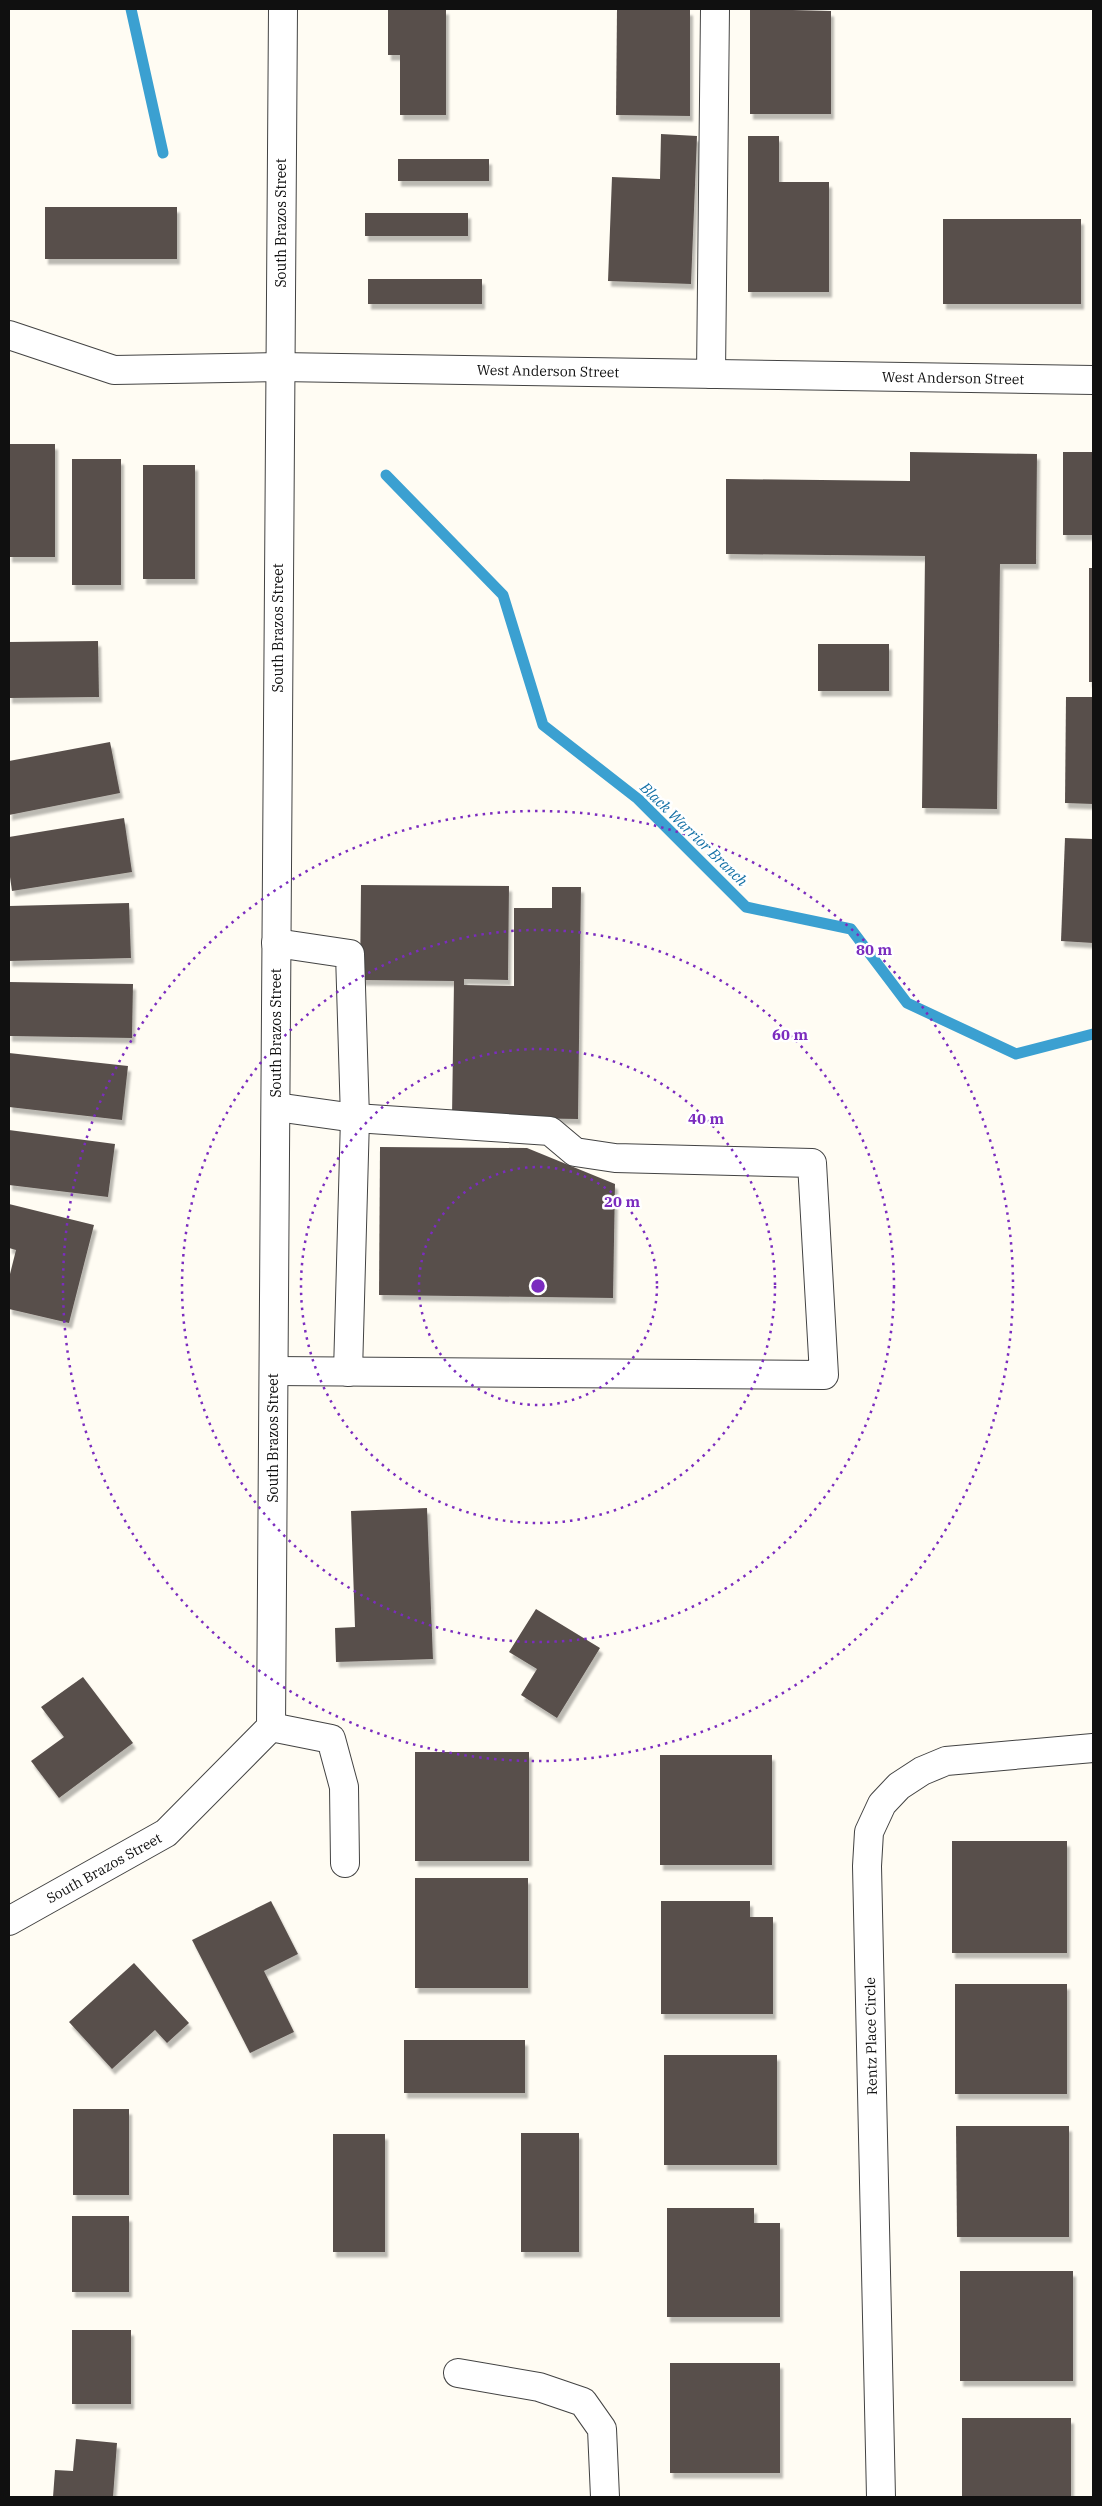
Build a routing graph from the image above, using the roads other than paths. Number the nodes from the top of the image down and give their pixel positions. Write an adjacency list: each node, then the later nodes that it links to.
1 (283, 9): 4 (street, South Brazos Street)
2 (714, 9): 5 (street)
3 (9, 335): 4 (street, West Anderson Street)
4 (280, 367): 5 (street, West Anderson Street); 7 (street, South Brazos Street)
5 (711, 374): 6 (street, West Anderson Street)
6 (1093, 380)
7 (276, 943): 8 (street, South Brazos Street); 9 (street)
8 (276, 1107): 9 (street); 10 (street, South Brazos Street)
9 (355, 1118): 11 (street); 11 (street)
10 (274, 1371): 11 (street); 12 (street, South Brazos Street)
11 (348, 1372)
12 (271, 1727): 14 (street); 15 (street, South Brazos Street)
13 (1093, 1748): 18 (street, Rentz Place Circle)
14 (345, 1862)
15 (9, 1921)
16 (458, 2373): 17 (street)
17 (605, 2497)
18 (881, 2497)

